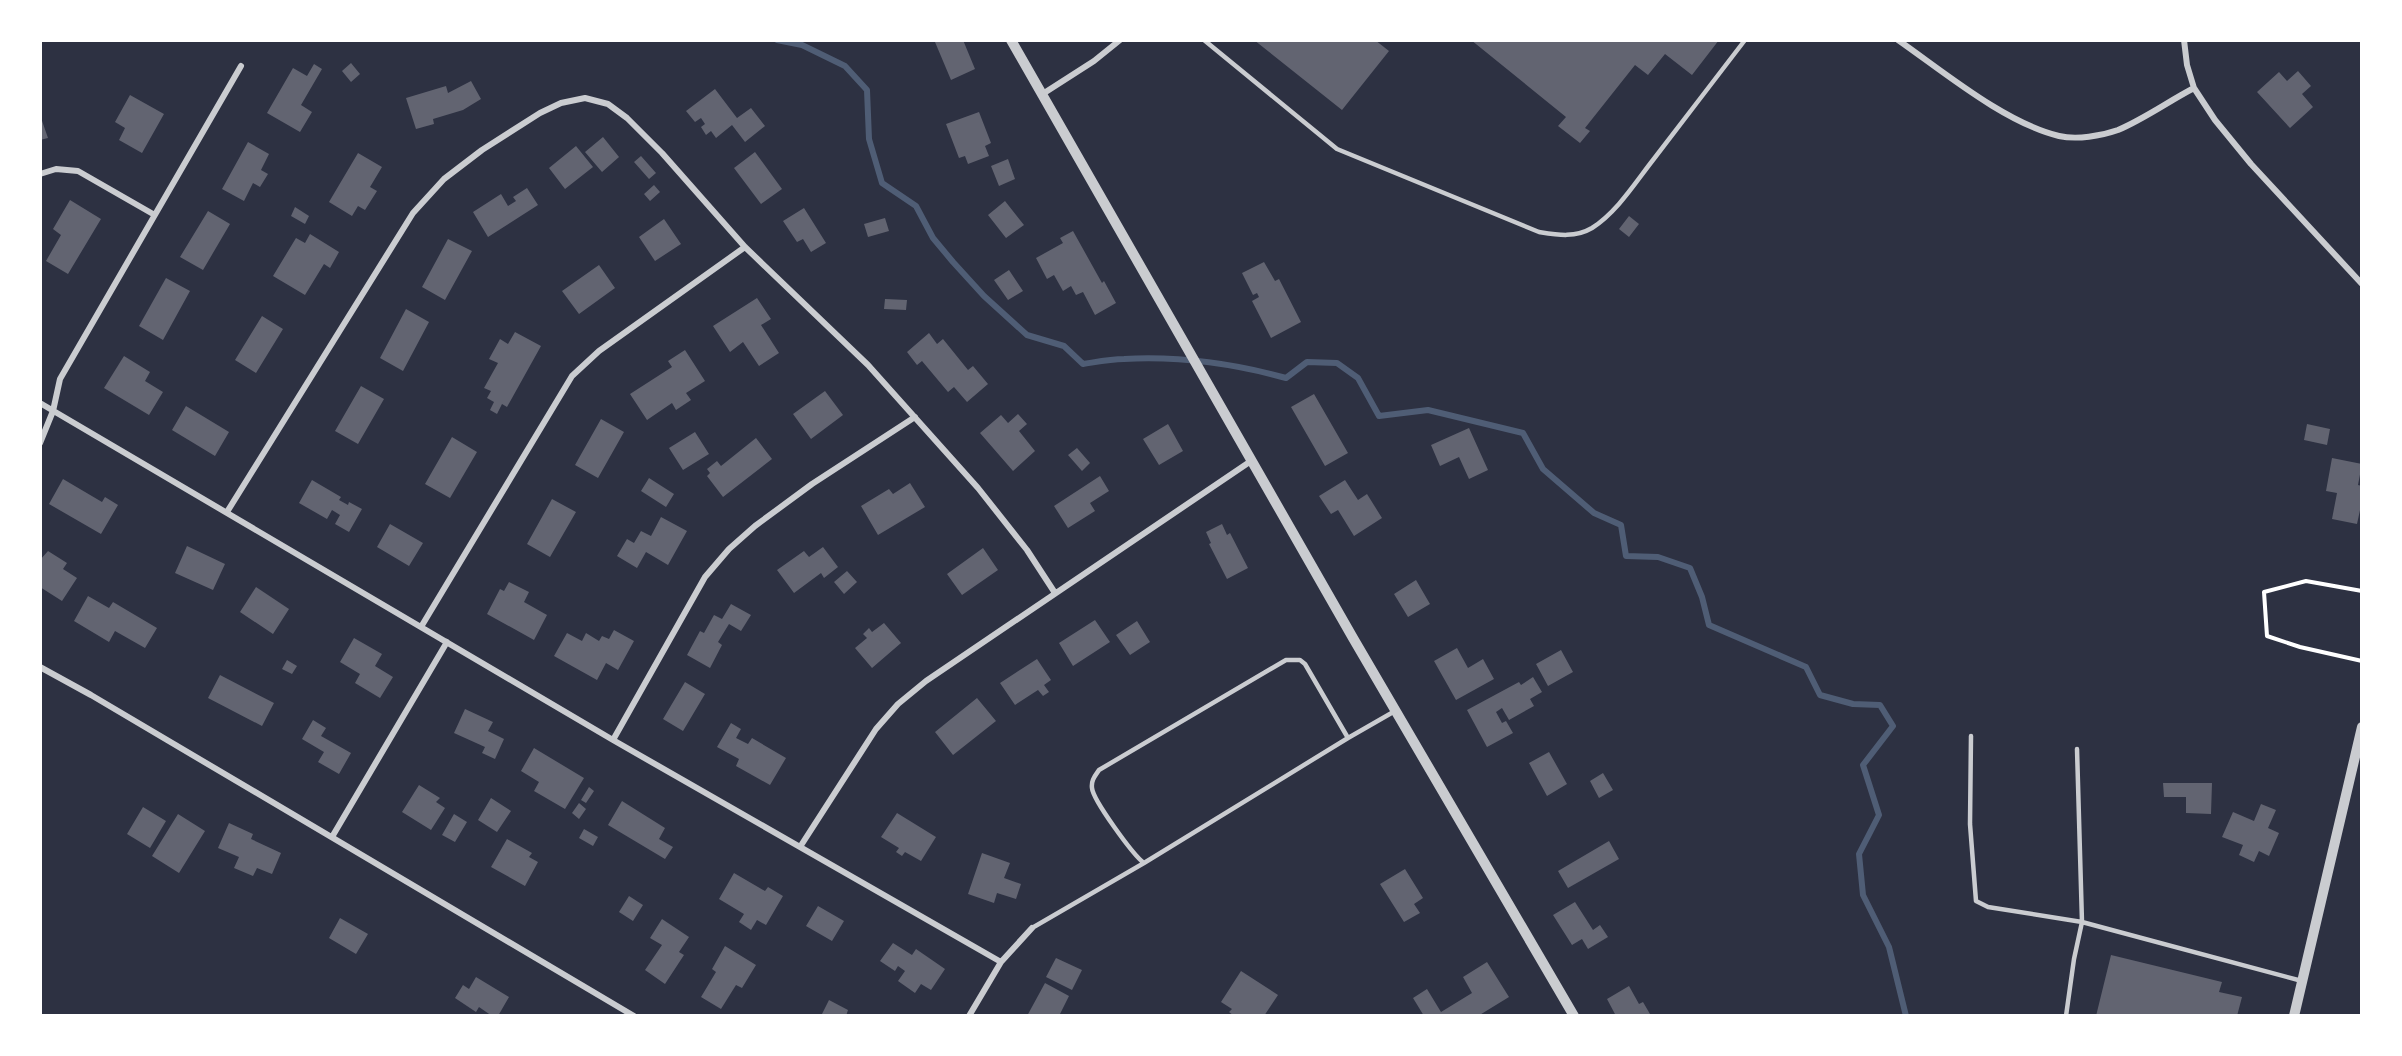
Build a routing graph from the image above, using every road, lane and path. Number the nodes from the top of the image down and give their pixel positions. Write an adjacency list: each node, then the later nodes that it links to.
1 (1011, 40): 9 (street)
2 (1120, 40): 9 (street)
3 (1204, 40): 4 (lane)
4 (1745, 40)
5 (1898, 40): 8 (street)
6 (2184, 40): 8 (street)
7 (241, 66): 11 (street)
8 (2194, 88): 13 (street)
9 (1041, 95): 18 (street)
10 (40, 174): 11 (street)
11 (153, 214): 15 (street)
12 (745, 247): 16 (street); 19 (street); 22 (street)
13 (2361, 284)
14 (40, 403): 15 (street)
15 (53, 411): 17 (street); 19 (street)
16 (915, 417): 21 (street); 30 (street)
17 (40, 443)
18 (1251, 461): 21 (street); 26 (street)
19 (228, 512): 22 (street)
20 (2361, 591): 24 (path)
21 (1055, 593): 33 (street)
22 (421, 627): 23 (street)
23 (447, 642): 30 (street); 32 (street)
24 (2361, 661)
25 (40, 667): 32 (street)
26 (1395, 711): 29 (lane); 41 (street)
27 (2361, 727): 38 (street)
28 (1971, 736): 35 (lane)
29 (1348, 738): 34 (lane); 34 (lane)
30 (613, 740): 33 (street)
31 (2077, 749): 35 (lane)
32 (332, 837): 39 (street)
33 (800, 848): 37 (street)
34 (1144, 863): 36 (lane)
35 (2082, 922): 38 (lane); 42 (lane)
36 (1032, 928): 37 (street)
37 (1000, 962): 40 (street)
38 (2303, 982): 43 (street)
39 (634, 1016)
40 (969, 1016)
41 (1574, 1016)
42 (2066, 1016)
43 (2294, 1016)

